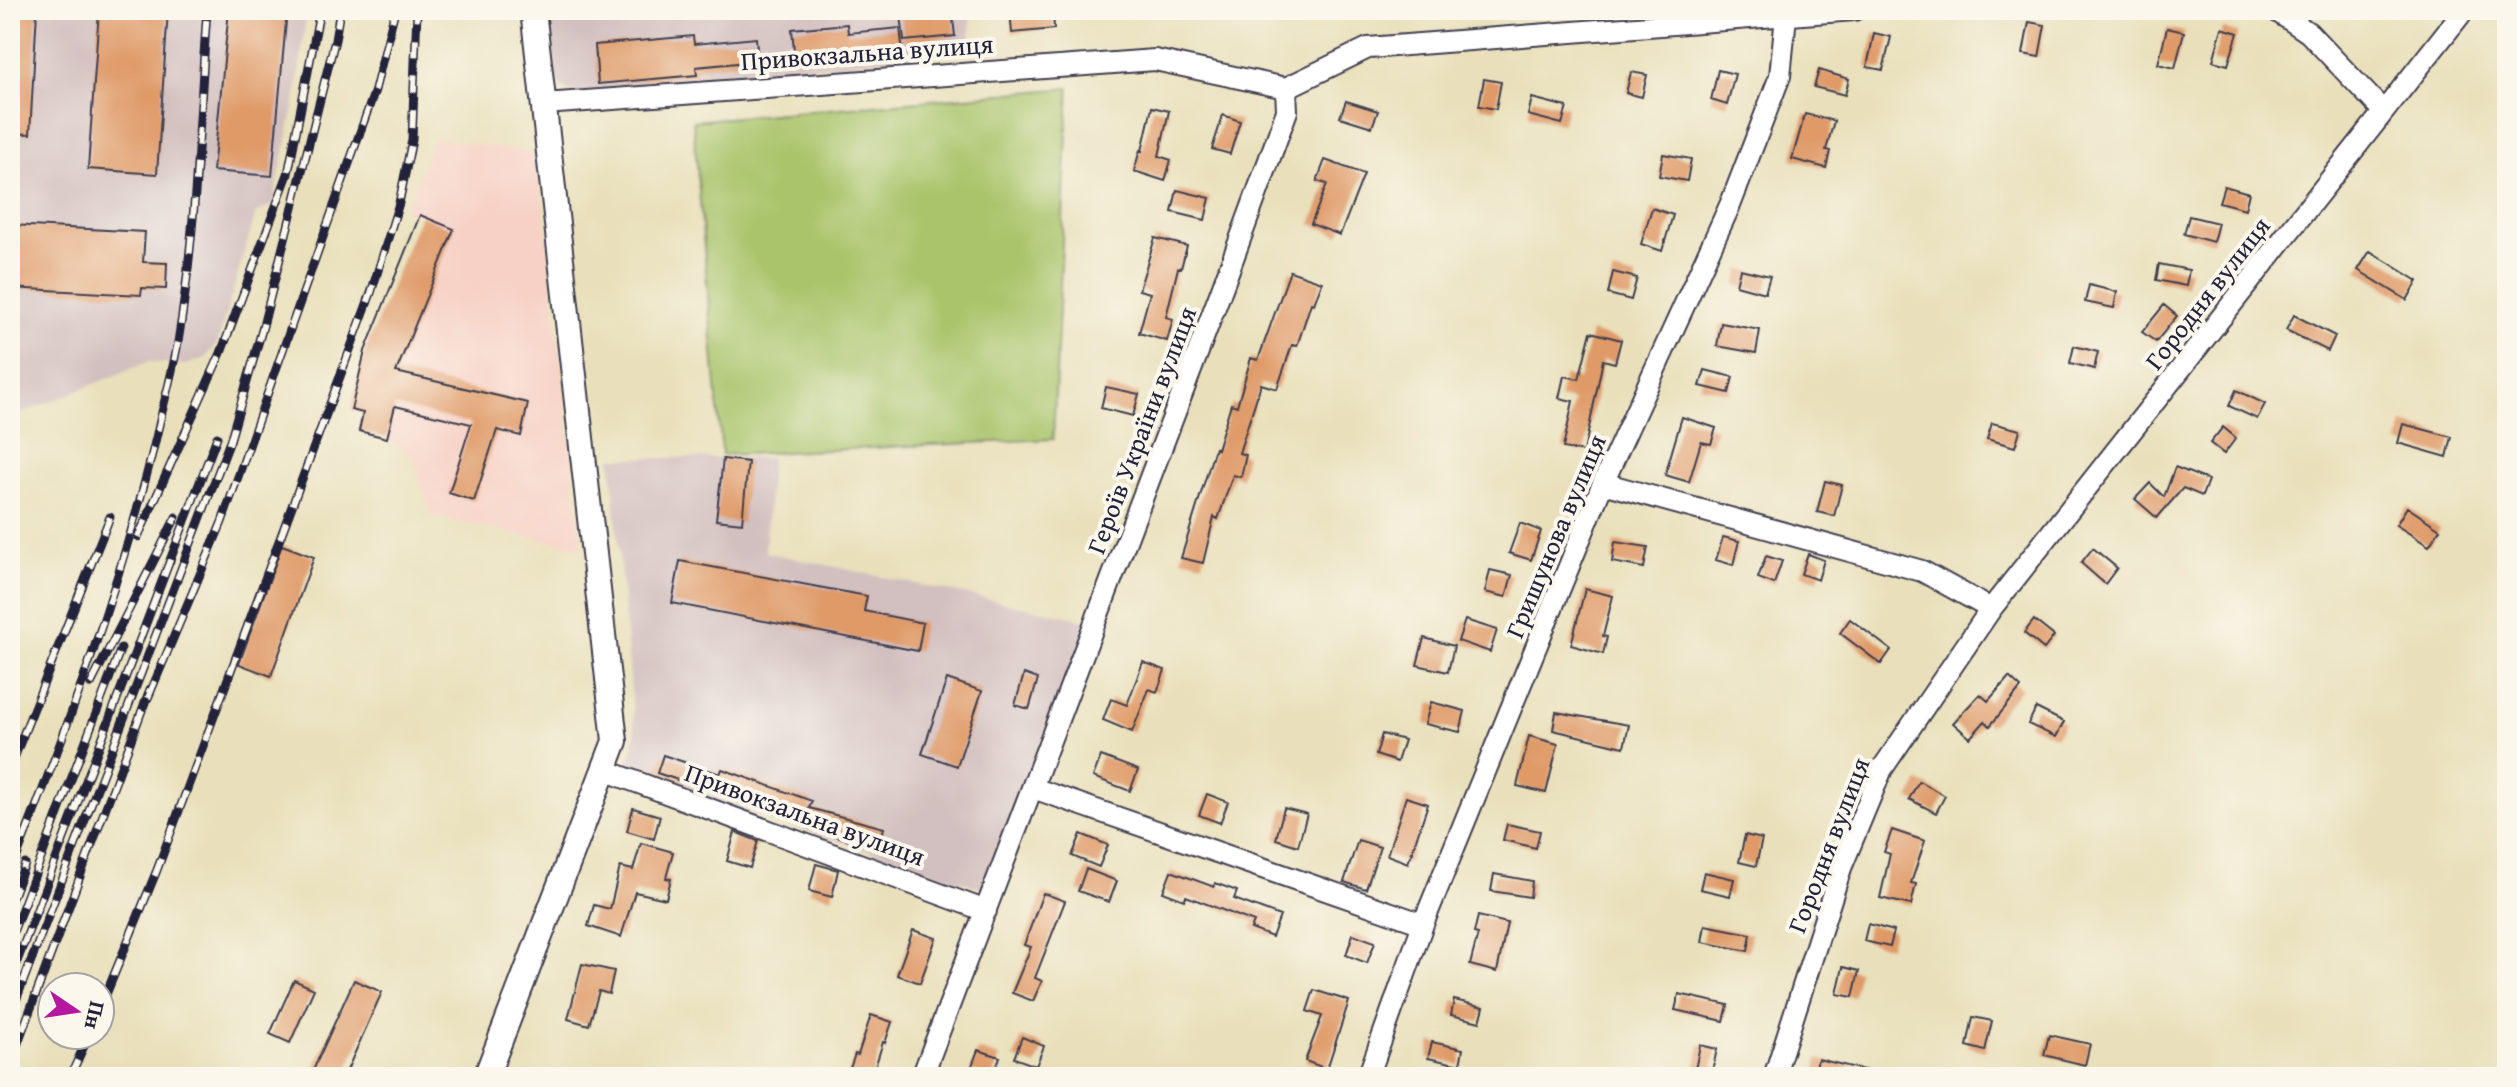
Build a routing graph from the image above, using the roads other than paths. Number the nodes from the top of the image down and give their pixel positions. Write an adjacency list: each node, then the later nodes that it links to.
1 (533, 10): 7 (street)
2 (1854, 10): 5 (street)
3 (2275, 10): 8 (street)
4 (2464, 10): 8 (street, Городня вулиця)
5 (1786, 16): 6 (street); 9 (street, Гришунова вулиця)
6 (1286, 88): 7 (street, Привокзальна вулиця); 12 (street, Героїв України вулиця)
7 (544, 104): 11 (street)
8 (2383, 111): 10 (street, Городня вулиця)
9 (1603, 483): 10 (street); 14 (street, Гришунова вулиця)
10 (1991, 609): 18 (street, Городня вулиця)
11 (604, 770): 13 (street, Привокзальна вулиця); 15 (street)
12 (1033, 788): 13 (street, Героїв України вулиця); 14 (street)
13 (986, 911): 16 (street, Героїв України вулиця)
14 (1423, 924): 17 (street, Гришунова вулиця)
15 (486, 1077)
16 (922, 1077)
17 (1368, 1077)
18 (1774, 1077)

